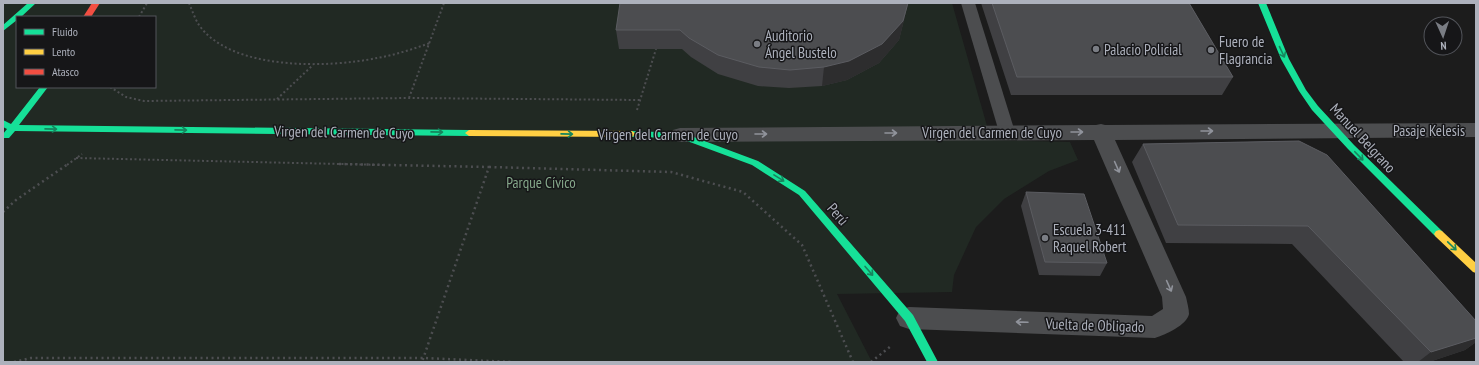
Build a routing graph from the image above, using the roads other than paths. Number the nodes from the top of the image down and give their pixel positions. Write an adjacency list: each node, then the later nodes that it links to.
1 (32, 3): 5 (street)
2 (96, 3): 6 (street)
3 (968, 3): 14 (lane)
4 (1262, 3): 12 (street, Manuel Belgrano, one-way to 12)
5 (18, 16)
6 (88, 16)
7 (16, 17): 8 (street)
8 (3, 29)
9 (43, 88): 11 (street)
10 (3, 123): 11 (street, Virgen del Carmen de Cuyo)
11 (12, 128): 16 (street, Virgen del Carmen de Cuyo, one-way to 16); 17 (street)
12 (1334, 130): 13 (street, Pasaje Kelesis); 15 (street, Virgen del Carmen de Cuyo, one-way to 12); 18 (street, Manuel Belgrano, one-way to 18)
13 (1476, 130)
14 (1007, 132): 15 (street, Virgen del Carmen de Cuyo, one-way to 15); 16 (street, Virgen del Carmen de Cuyo, one-way to 14)
15 (1101, 132): 19 (street, Vuelta de Obligado, one-way to 19)
16 (680, 135): 19 (street, Perú, one-way to 19)
17 (3, 140)
18 (1476, 269)
19 (909, 318): 20 (street, Perú)
20 (933, 362)

